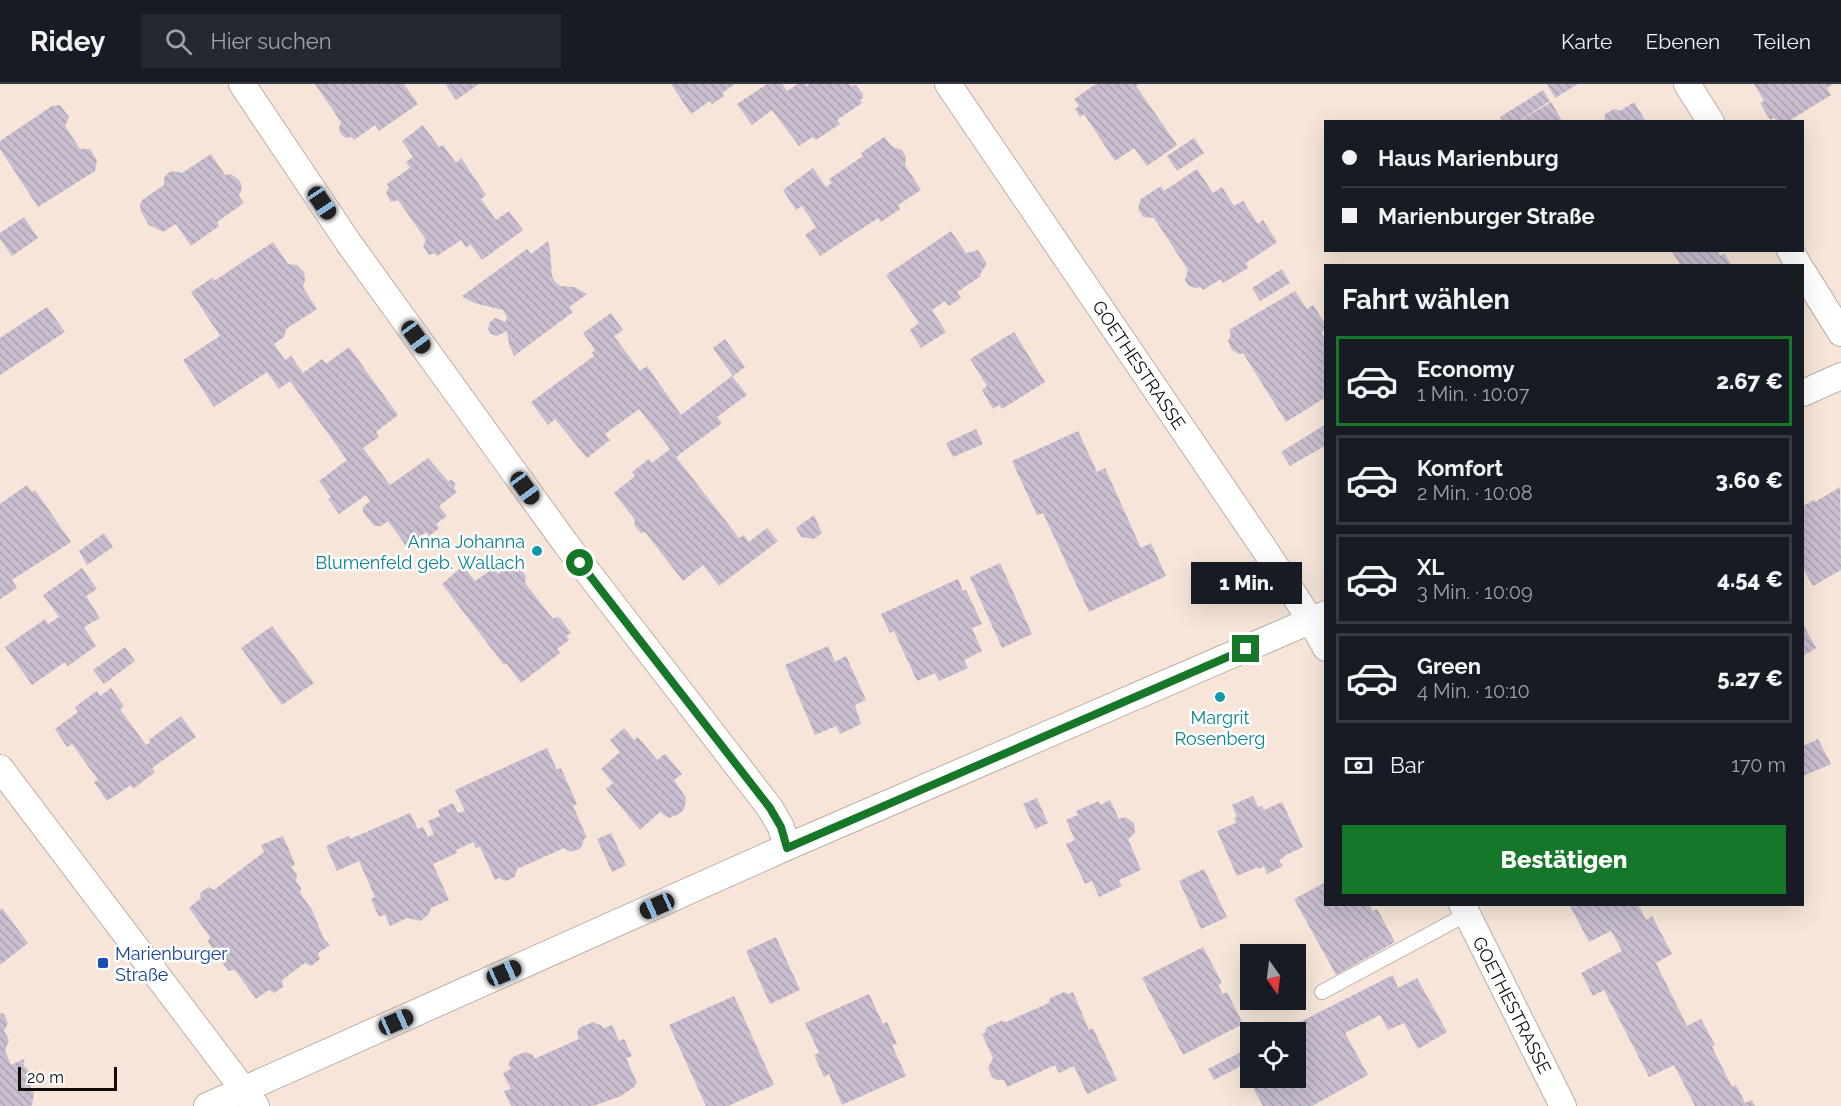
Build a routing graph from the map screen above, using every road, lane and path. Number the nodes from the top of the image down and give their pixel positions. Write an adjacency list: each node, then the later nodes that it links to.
1 (242, 84): 12 (street)
2 (948, 84): 9 (street, GOETHESTRASSE)
3 (1688, 84): 4 (street)
4 (1710, 120)
5 (1804, 274): 6 (street)
6 (1841, 333)
7 (1841, 376): 8 (street)
8 (1804, 393)
9 (1319, 617): 10 (street, GOETHESTRASSE); 12 (street)
10 (1324, 639)
11 (0, 768): 15 (street)
12 (787, 848): 15 (street)
13 (1464, 909): 14 (lane); 17 (street, GOETHESTRASSE)
14 (1322, 992)
15 (249, 1098): 16 (street)
16 (207, 1106)
17 (1563, 1106)

